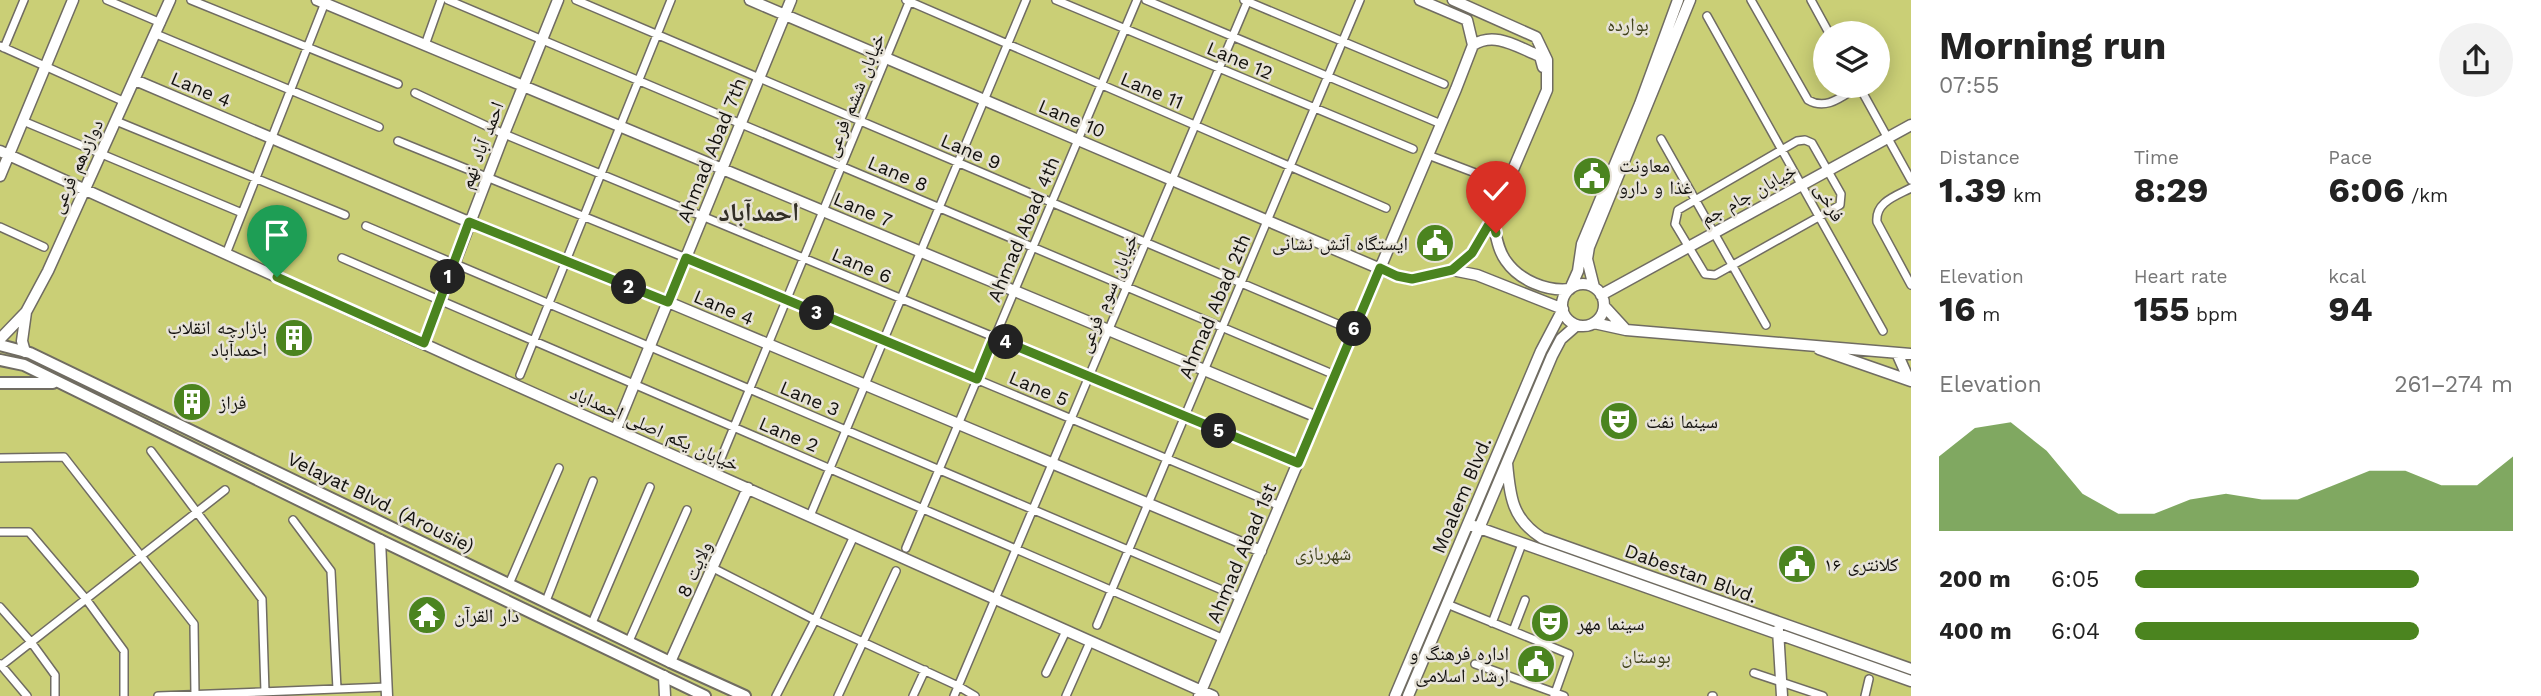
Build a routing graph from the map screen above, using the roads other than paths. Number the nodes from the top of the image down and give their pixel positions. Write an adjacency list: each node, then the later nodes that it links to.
1 (24, 0): 40 (street)
2 (73, 0): 43 (street)
3 (107, 0): 30 (street)
4 (170, 0): 30 (street, دوازدهم فرعی)
5 (191, 0): 41 (street)
6 (441, 0): 39 (street)
7 (448, 0): 35 (street, Lane 8)
8 (558, 0): 35 (street, احمد آباد نهم)
9 (576, 0): 33 (street, Lane 9)
10 (671, 0): 33 (street)
11 (750, 0): 27 (street, Lane 10)
12 (791, 0): 27 (street, Ahmad Abad 7th)
13 (1026, 0): 38 (street)
14 (1056, 0): 31 (street, Lane 12)
15 (1137, 0): 31 (street, Ahmad Abad 4th)
16 (1146, 0): 34 (street)
17 (1360, 0): 37 (street, Ahmad Abad 2th)
18 (1420, 0): 36 (street)
19 (1453, 0): 47 (street)
20 (1678, 0): 131 (street)
21 (1690, 0): 124 (street)
22 (1752, 0): 56 (street)
23 (1811, 0): 29 (street)
24 (323, 1): 39 (street, Lane 7); 41 (street)
25 (908, 1): 38 (street, Lane 11); 42 (street, خیابان ششم فرعی)
26 (1246, 1): 34 (street, خیابان سوم فرعی); 37 (street)
27 (785, 15): 42 (street, Lane 10); 46 (street, Ahmad Abad 7th)
28 (1707, 16): 77 (street, فرخی)
29 (1822, 21)
30 (161, 23): 32 (street, دوازدهم فرعی)
31 (1125, 29): 44 (street, Lane 12); 52 (street, Ahmad Abad 4th)
32 (156, 34): 48 (street, دوازدهم فرعی); 54 (street)
33 (657, 35): 46 (street, Lane 9); 49 (street)
34 (1232, 36): 44 (street, خیابان سوم فرعی); 45 (street)
35 (542, 40): 49 (street, Lane 8); 53 (street, احمد آباد نهم)
36 (1472, 40): 47 (street); 65 (street, Ahmad Abad 1st)
37 (1342, 41): 45 (street, Ahmad Abad 2th); 51 (street)
38 (1007, 44): 52 (street, Lane 11); 58 (street)
39 (425, 45): 53 (street, Lane 7)
40 (2, 47): 43 (street)
41 (307, 47): 50 (street); 54 (street)
42 (886, 58): 58 (street, Lane 10); 63 (street, خیابان ششم فرعی)
43 (46, 65): 59 (street); 61 (street)
44 (1219, 68): 60 (street, Lane 12); 66 (street, خیابان سوم فرعی)
45 (1328, 76): 60 (street, Ahmad Abad 2th); 65 (street)
46 (759, 78): 63 (street, Lane 9); 64 (street, Ahmad Abad 7th)
47 (1547, 78): 93 (street)
48 (135, 80): 59 (street, دوازدهم فرعی); 71 (street, Lane 4)
49 (639, 80): 64 (street, Lane 8); 69 (street)
50 (397, 84)
51 (1444, 84)
52 (1101, 85): 66 (street, Lane 11); 74 (street, Ahmad Abad 4th)
53 (523, 86): 69 (street, Lane 7); 70 (street, احمد آباد نهم)
54 (290, 90): 68 (street); 71 (street)
55 (415, 93): 70 (street, Lane 6)
56 (1838, 98)
57 (1866, 98): 72 (street)
58 (984, 100): 74 (street, Lane 10); 81 (street)
59 (125, 102): 62 (street, دوازدهم فرعی)
60 (1314, 108): 76 (street, Lane 12); 83 (street, Ahmad Abad 2th)
61 (23, 121): 78 (street); 79 (street)
62 (116, 121): 79 (street, دوازدهم فرعی); 89 (street)
63 (860, 121): 81 (street, Lane 9); 82 (street, خیابان ششم فرعی)
64 (741, 124): 82 (street, Lane 8); 84 (street, Ahmad Abad 7th)
65 (1441, 124): 80 (street, Ahmad Abad 1st)
66 (1195, 125): 83 (street, Lane 11); 90 (street, خیابان سوم فرعی)
67 (1911, 125): 72 (street, خیابان جام جم)
68 (379, 127)
69 (620, 127): 84 (street, Lane 7); 86 (street)
70 (504, 134): 86 (street, Lane 6); 88 (street, احمد آباد نهم)
71 (272, 138): 89 (street); 108 (street, Lane 4)
72 (1888, 138): 85 (street, خیابان جام جم); 91 (street)
73 (1661, 139): 96 (street)
74 (1078, 140): 90 (street, Lane 10); 97 (street, Ahmad Abad 4th)
75 (398, 141): 88 (street, Lane 5)
76 (1413, 149)
77 (1783, 149): 85 (street); 92 (street, فرخی); 96 (street)
78 (4, 153): 87 (street); 95 (street, خیابان یکم اصلی احمداباد)
79 (100, 155): 95 (street, دوازدهم فرعی); 101 (street)
80 (1428, 155): 93 (street); 125 (street, Ahmad Abad 1st)
81 (958, 162): 97 (street, Lane 9); 98 (street)
82 (841, 166): 98 (street, Lane 8); 100 (street, خیابان ششم فرعی)
83 (1290, 167): 99 (street, Lane 11); 107 (street, Ahmad Abad 2th)
84 (722, 169): 100 (street, Lane 7); 103 (street, Ahmad Abad 7th)
85 (1828, 170): 92 (street, خیابان جام جم); 104 (street)
86 (601, 174): 103 (street, Lane 6); 105 (street)
87 (0, 176)
88 (487, 177): 105 (street, Lane 5); 108 (street, احمد آباد نهم)
89 (256, 178): 101 (street); 102 (street)
90 (1172, 180): 107 (street, Lane 10); 112 (street, خیابان سوم فرعی)
91 (1911, 180)
92 (1802, 184): 104 (street, فرخی); 111 (street, خیابان جام جم)
93 (1507, 185): 106 (street)
94 (1911, 188): 129 (street)
95 (84, 190): 117 (street, خیابان یکم اصلی احمداباد); 141 (street, دوازدهم فرعی)
96 (1696, 199): 111 (street); 115 (street)
97 (1052, 202): 112 (street, Lane 9); 114 (street, Ahmad Abad 4th)
98 (939, 207): 114 (street, Lane 8); 116 (street)
99 (1386, 208)
100 (823, 211): 116 (street, Lane 7); 120 (street, خیابان ششم فرعی)
101 (242, 213): 117 (street)
102 (345, 215)
103 (703, 216): 119 (street, Ahmad Abad 7th); 120 (street, Lane 6)
104 (1820, 217): 123 (street); 149 (street, فرخی)
105 (583, 218): 119 (street, Lane 5); 121 (street)
106 (1492, 219): 126 (street); 131 (street)
107 (1267, 220): 125 (street, Lane 10); 127 (street, Ahmad Abad 2th)
108 (469, 222): 121 (street, Lane 4); 122 (street, احمد آباد نهم)
109 (366, 226): 122 (street, Lane 3)
110 (0, 227): 113 (street)
111 (1715, 232): 115 (street, خیابان جام جم); 123 (street)
112 (1145, 242): 127 (street, Lane 9); 130 (street, خیابان سوم فرعی)
113 (44, 247)
114 (1033, 247): 130 (street, Lane 8); 132 (street, Ahmad Abad 4th)
115 (1689, 247): 123 (street); 128 (street, خیابان جام جم)
116 (920, 252): 132 (street, Lane 7); 134 (street)
117 (226, 254): 154 (street, خیابان یکم اصلی احمداباد)
118 (342, 258): 135 (street, Lane 2)
119 (686, 258): 136 (street, Lane 5); 137 (street, Ahmad Abad 7th)
120 (803, 258): 134 (street, Lane 6); 136 (street, خیابان ششم فرعی)
121 (565, 262): 137 (street, Lane 4); 138 (street)
122 (453, 263): 135 (street, احمد آباد نهم); 138 (street, Lane 3)
123 (1733, 264): 144 (street)
124 (1589, 267): 128 (street); 133 (street)
125 (1380, 268): 126 (street, Lane 10); 148 (street, Ahmad Abad 1st)
126 (1452, 270): 140 (street)
127 (1241, 283): 145 (street, Ahmad Abad 2th); 148 (street, Lane 9)
128 (1620, 284): 133 (street, خیابان جام جم)
129 (1911, 285)
130 (1127, 287): 145 (street, Lane 8); 146 (street, خیابان سوم فرعی)
131 (1570, 289): 133 (street); 140 (street)
132 (1014, 291): 146 (street, Lane 7); 150 (street, Ahmad Abad 4th)
133 (1598, 291): 139 (street)
134 (901, 299): 150 (street, Lane 6); 153 (street)
135 (439, 300): 152 (street, Lane 2); 154 (street, احمد آباد نهم)
136 (786, 300): 153 (street, Lane 5); 155 (street, خیابان ششم فرعی)
137 (668, 302): 155 (street, Lane 4); 158 (street, Ahmad Abad 7th)
138 (549, 304): 152 (street); 158 (street, Lane 3)
139 (1604, 306): 142 (street); 147 (street)
140 (1563, 309): 143 (street); 207 (street, Moalem Blvd.)
141 (26, 312): 151 (street, دوازدهم فرعی); 159 (street)
142 (1594, 323): 143 (street); 147 (street)
143 (1577, 325): 189 (street, Moalem Blvd.)
144 (1766, 326)
145 (1222, 327): 163 (street, Ahmad Abad 2th); 165 (street, Lane 8)
146 (1108, 330): 163 (street, Lane 7); 166 (street, خیابان سوم فرعی)
147 (1626, 330): 156 (street)
148 (1354, 331): 165 (street, Ahmad Abad 1st)
149 (1883, 331)
150 (994, 337): 166 (street, Lane 6); 167 (street, Ahmad Abad 4th)
151 (0, 339)
152 (534, 341): 164 (street); 171 (street, Lane 2)
153 (883, 341): 167 (street, Lane 5); 172 (street)
154 (424, 343): 182 (street, خیابان یکم اصلی احمداباد)
155 (768, 344): 172 (street, Lane 4); 173 (street, خیابان ششم فرعی)
156 (1803, 344): 160 (street); 168 (street)
157 (0, 345): 159 (main road, Velayat Blvd. (Arousie))
158 (650, 347): 171 (street, Ahmad Abad 7th); 173 (street, Lane 3)
159 (25, 352): 174 (main road, Velayat Blvd. (Arousie))
160 (1897, 352): 161 (street); 168 (street)
161 (1911, 354)
162 (0, 360): 170 (main road, Velayat Blvd. (Arousie))
163 (1204, 370): 175 (street, Ahmad Abad 2th); 176 (street, Lane 7)
164 (520, 375)
165 (1335, 375): 176 (street, Ahmad Abad 1st)
166 (1089, 377): 175 (street, Lane 6); 178 (street, خیابان سوم فرعی)
167 (977, 379): 178 (street, Lane 5); 180 (street, Ahmad Abad 4th)
168 (1910, 381)
169 (0, 383): 170 (main road)
170 (58, 383): 179 (main road, Velayat Blvd. (Arousie))
171 (634, 384): 181 (street, Lane 2); 182 (street, Ahmad Abad 7th)
172 (865, 385): 180 (street, Lane 4); 183 (street)
173 (750, 389): 181 (street, خیابان ششم فرعی); 183 (street, Lane 3)
174 (142, 408): 177 (main road, Velayat Blvd. (Arousie)); 179 (main road)
175 (1185, 416): 187 (street, Ahmad Abad 2th); 188 (street, Lane 6)
176 (1317, 418): 188 (street, Ahmad Abad 1st)
177 (166, 419): 184 (main road); 220 (main road, Velayat Blvd. (Arousie))
178 (1071, 419): 187 (street, Lane 5); 190 (street, خیابان سوم فرعی)
179 (136, 421): 184 (main road, Velayat Blvd. (Arousie))
180 (958, 424): 190 (street, Lane 4); 193 (street, Ahmad Abad 4th)
181 (734, 428): 192 (street, Lane 2); 194 (street, خیابان ششم فرعی)
182 (616, 429): 194 (street, خیابان یکم اصلی احمداباد)
183 (846, 430): 192 (street); 193 (street, Lane 3)
184 (159, 432): 211 (main road, Velayat Blvd. (Arousie))
185 (150, 451): 204 (street)
186 (0, 458): 217 (street)
187 (1167, 459): 199 (street, Ahmad Abad 2th); 200 (street, Lane 5)
188 (1298, 463): 200 (street, Ahmad Abad 1st)
189 (1507, 463): 208 (street, Moalem Blvd.); 235 (street, Dabestan Blvd.)
190 (1052, 464): 199 (street, Lane 4); 203 (street, خیابان سوم فرعی)
191 (559, 468): 220 (street)
192 (830, 469): 201 (street, Lane 2); 205 (street)
193 (939, 470): 201 (street, Ahmad Abad 4th); 203 (street, Lane 3)
194 (715, 473): 197 (street, خیابان یکم اصلی احمداباد)
195 (593, 481): 228 (street)
196 (650, 487): 234 (street)
197 (748, 488): 205 (street, خیابان یکم اصلی احمداباد); 218 (street, ولایت 8)
198 (225, 490): 204 (street)
199 (1148, 504): 215 (street, Ahmad Abad 2th); 216 (street, Lane 4)
200 (1280, 506): 216 (street, Ahmad Abad 1st)
201 (922, 509): 213 (street, Ahmad Abad 4th); 214 (street, Lane 2)
202 (687, 510): 241 (street)
203 (1033, 510): 214 (street, خیابان سوم فرعی); 215 (street, Lane 3)
204 (197, 512): 217 (street); 258 (street)
205 (810, 516): 210 (street, خیابان یکم اصلی احمداباد)
206 (293, 520): 257 (street)
207 (1468, 524): 208 (street, Dabestan Blvd.); 278 (street, Moalem Blvd.)
208 (1479, 528): 212 (street, Dabestan Blvd.); 229 (street, Moalem Blvd.)
209 (0, 532): 225 (street)
210 (854, 536): 226 (street, خیابان یکم اصلی احمداباد); 232 (street)
211 (380, 540): 223 (main road, Velayat Blvd. (Arousie)); 259 (street)
212 (1522, 544): 233 (street); 239 (street, Dabestan Blvd.)
213 (906, 548)
214 (1016, 549): 221 (street, Lane 2); 226 (street, خیابان سوم فرعی)
215 (1128, 550): 221 (street, Ahmad Abad 2th); 224 (street, Lane 3)
216 (1261, 551): 224 (street, Ahmad Abad 1st)
217 (142, 555): 225 (street); 262 (street)
218 (713, 568): 232 (street); 245 (street, ولایت 8)
219 (896, 571): 243 (street)
220 (506, 582): 222 (main road, Velayat Blvd. (Arousie)); 223 (main road)
221 (1111, 591): 236 (street, Ahmad Abad 2th); 240 (street, Lane 2)
222 (530, 594): 228 (main road, Velayat Blvd. (Arousie)); 231 (main road)
223 (494, 595): 231 (main road, Velayat Blvd. (Arousie))
224 (1241, 598): 240 (street, Ahmad Abad 1st)
225 (86, 599): 242 (street); 266 (street)
226 (995, 599): 237 (street, خیابان یکم اصلی احمداباد); 256 (street, خیابان سوم فرعی)
227 (1525, 600): 238 (street)
228 (546, 601): 234 (main road, Velayat Blvd. (Arousie))
229 (1447, 604): 233 (street); 279 (street, Moalem Blvd.)
230 (0, 607): 242 (street)
231 (523, 608): 252 (main road, Velayat Blvd. (Arousie))
232 (815, 620): 243 (street); 271 (street)
233 (1492, 622): 238 (street)
234 (592, 623): 241 (main road, Velayat Blvd. (Arousie))
235 (1781, 624): 239 (street); 248 (street, Dabestan Blvd.)
236 (1097, 625)
237 (1066, 631): 244 (street, خیابان یکم اصلی احمداباد); 250 (street)
238 (1513, 631): 261 (street)
239 (1777, 635): 254 (street); 255 (street, Dabestan Blvd.)
240 (1224, 639): 260 (street, Ahmad Abad 1st)
241 (629, 641): 245 (main road, Velayat Blvd. (Arousie))
242 (31, 642): 246 (street); 265 (street)
243 (863, 642): 249 (street); 272 (street)
244 (1090, 642): 260 (street, خیابان یکم اصلی احمداباد); 276 (street)
245 (670, 662): 270 (main road, Velayat Blvd. (Arousie))
246 (1, 664): 264 (street)
247 (1475, 664): 261 (street)
248 (1911, 669)
249 (925, 670): 256 (street); 273 (street)
250 (1046, 673)
251 (1754, 673): 254 (street)
252 (664, 676): 268 (street); 269 (main road, Velayat Blvd. (Arousie))
253 (1869, 679): 283 (street)
254 (1781, 681): 281 (street); 282 (street)
255 (1911, 681)
256 (958, 686): 274 (street, خیابان سوم فرعی); 275 (street)
257 (337, 689): 258 (street); 259 (street)
258 (265, 692): 263 (street)
259 (387, 692)
260 (1200, 694): 277 (street, خیابان یکم اصلی احمداباد)
261 (1554, 694): 280 (street)
262 (195, 695): 263 (street); 267 (street)
263 (229, 695)
264 (27, 696)
265 (55, 696)
266 (124, 696)
267 (158, 696)
268 (665, 696)
269 (705, 696)
270 (745, 696)
271 (776, 696)
272 (838, 696)
273 (913, 696)
274 (954, 696)
275 (975, 696)
276 (1066, 696)
277 (1213, 696)
278 (1395, 696)
279 (1408, 696)
280 (1564, 696)
281 (1782, 696)
282 (1823, 696)
283 (1865, 696)

